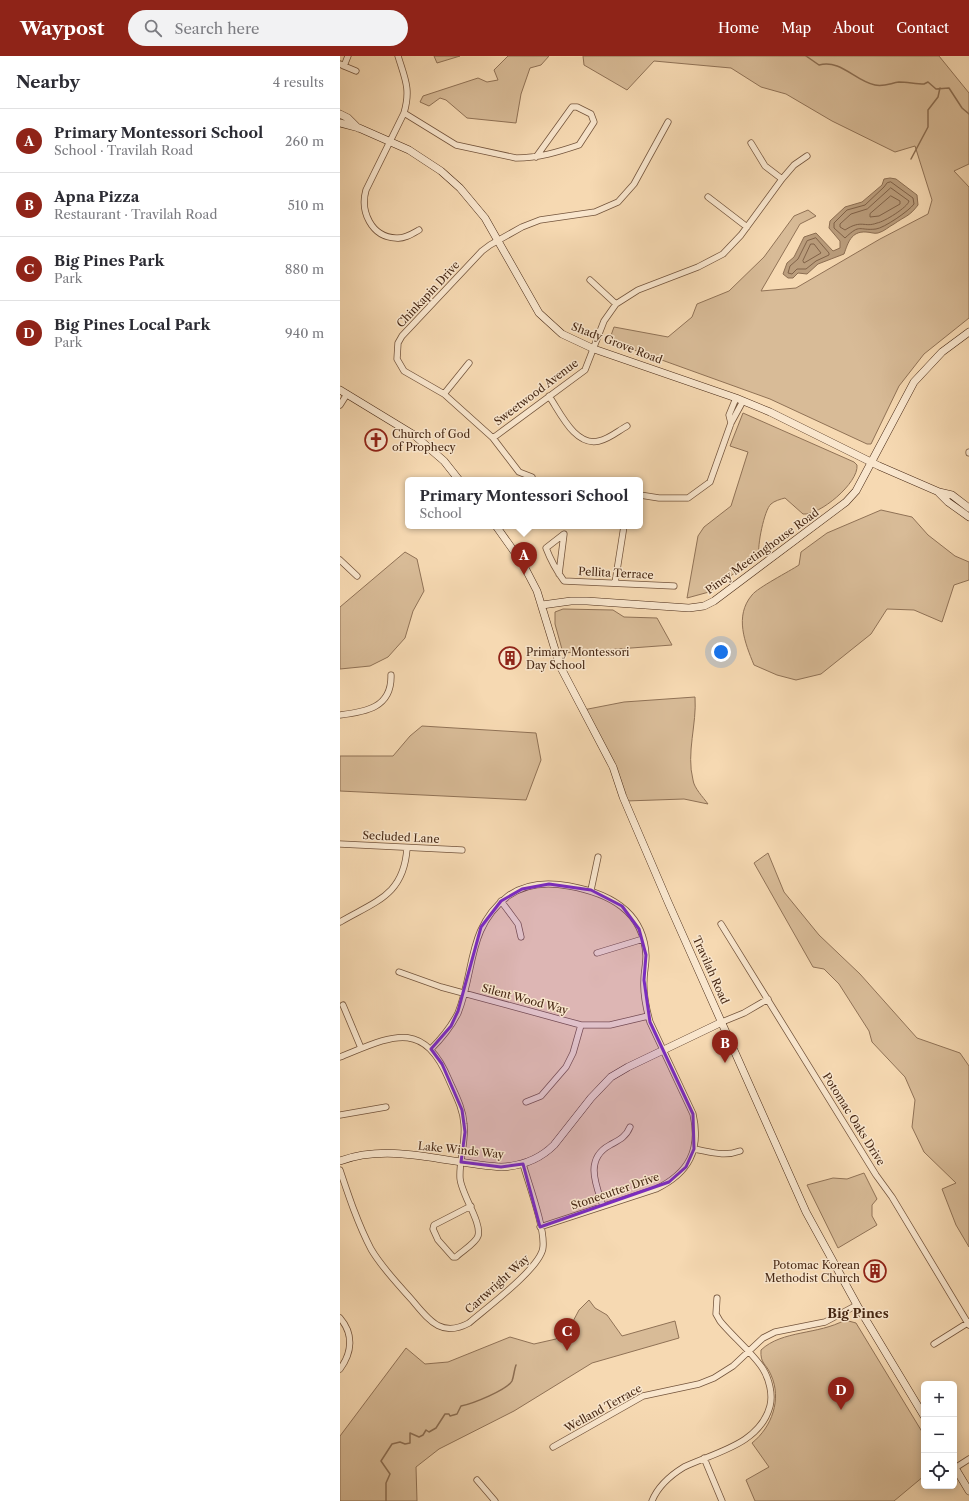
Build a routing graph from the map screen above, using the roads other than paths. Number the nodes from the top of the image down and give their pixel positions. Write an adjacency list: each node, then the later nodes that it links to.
1 (348, 56): 3 (street)
2 (398, 56): 5 (street)
3 (342, 65): 4 (street)
4 (356, 71)
5 (404, 113): 10 (street); 13 (street)
6 (340, 114): 9 (main road, Shady Grove Road)
7 (668, 122): 18 (street, Chinkapin Drive)
8 (340, 124): 9 (main road, Shady Grove Road)
9 (358, 128): 10 (main road, Shady Grove Road)
10 (389, 141): 17 (street); 18 (main road, Shady Grove Road)
11 (751, 143): 14 (street)
12 (807, 156): 14 (street, Sweetwood Avenue)
13 (536, 157): 13 (street)
14 (782, 179): 16 (street, Sweetwood Avenue)
15 (708, 197): 16 (street)
16 (747, 227): 20 (street, Sweetwood Avenue)
17 (419, 230)
18 (498, 240): 22 (main road, Shady Grove Road); 26 (street, Chinkapin Drive)
19 (590, 280): 20 (street)
20 (616, 304): 22 (street, Sweetwood Avenue)
21 (969, 332): 32 (main road, Piney Meetinghouse Road)
22 (594, 348): 27 (street, Sweetwood Avenue); 28 (main road, Shady Grove Road)
23 (468, 363): 26 (street)
24 (340, 390): 25 (main road)
25 (347, 394): 29 (street); 33 (main road)
26 (444, 394): 31 (street, Chinkapin Drive)
27 (549, 396): 30 (street); 31 (street, Sweetwood Avenue)
28 (739, 399): 32 (main road, Shady Grove Road); 36 (street)
29 (340, 405)
30 (627, 426)
31 (493, 438): 34 (street, Chinkapin Drive)
32 (872, 461): 35 (main road); 46 (main road, Piney Meetinghouse Road)
33 (457, 477)
34 (532, 477)
35 (938, 492): 37 (main road); 38 (main road)
36 (643, 495)
37 (969, 508)
38 (969, 517)
39 (498, 529): 46 (main road, Travilah Road)
40 (624, 529): 44 (street)
41 (340, 560): 43 (street)
42 (559, 574): 42 (street); 44 (street, Pellita Terrace)
43 (357, 576)
44 (615, 583): 45 (street, Pellita Terrace)
45 (674, 586)
46 (542, 605): 65 (main road, Travilah Road)
47 (391, 676): 48 (street)
48 (340, 715)
49 (340, 844): 50 (street, Secluded Lane)
50 (407, 848): 51 (street, Secluded Lane); 55 (street)
51 (462, 850)
52 (598, 857): 53 (street)
53 (591, 890): 54 (street, Stonecutter Drive); 58 (street, Stonecutter Drive)
54 (501, 901): 57 (street); 61 (street, Stonecutter Drive)
55 (340, 922)
56 (721, 924): 62 (street, Potomac Oaks Drive)
57 (522, 938)
58 (643, 939): 59 (street); 64 (street, Stonecutter Drive)
59 (597, 953)
60 (399, 972): 61 (street, Silent Wood Way)
61 (463, 992): 66 (street, Silent Wood Way); 68 (street, Stonecutter Drive)
62 (768, 999): 65 (street); 87 (street, Potomac Oaks Drive)
63 (344, 1005): 67 (street)
64 (648, 1016): 66 (street, Silent Wood Way); 69 (street, Stonecutter Drive)
65 (722, 1022): 69 (main road, Lake Winds Way); 85 (main road, Travilah Road)
66 (581, 1025): 71 (street)
67 (361, 1048): 68 (street); 70 (street)
68 (431, 1049): 78 (street)
69 (663, 1050): 75 (street, Stonecutter Drive); 79 (main road, Lake Winds Way)
70 (340, 1057)
71 (526, 1102)
72 (386, 1107): 73 (street)
73 (340, 1115)
74 (630, 1127): 82 (street)
75 (694, 1148): 76 (street); 82 (street, Stonecutter Drive)
76 (740, 1151)
77 (340, 1161): 78 (main road, Lake Winds Way)
78 (461, 1162): 79 (main road, Lake Winds Way); 81 (street)
79 (523, 1164): 83 (street, Cartwright Way)
80 (340, 1170): 83 (street, Cartwright Way)
81 (471, 1206): 81 (street)
82 (603, 1206): 83 (street, Stonecutter Drive)
83 (540, 1227)
84 (717, 1298): 89 (street)
85 (857, 1305): 89 (street, Welland Terrace); 91 (main road, Travilah Road)
86 (340, 1318): 90 (street)
87 (969, 1323): 88 (street)
88 (934, 1344)
89 (747, 1352): 92 (street, Welland Terrace); 93 (street)
90 (340, 1370)
91 (921, 1411)
92 (553, 1447)
93 (704, 1458): 100 (street); 101 (street)
94 (969, 1459): 95 (street)
95 (957, 1465)
96 (957, 1472): 98 (main road)
97 (477, 1480): 99 (street)
98 (969, 1491)
99 (495, 1501)
100 (652, 1501)
101 (722, 1501)

